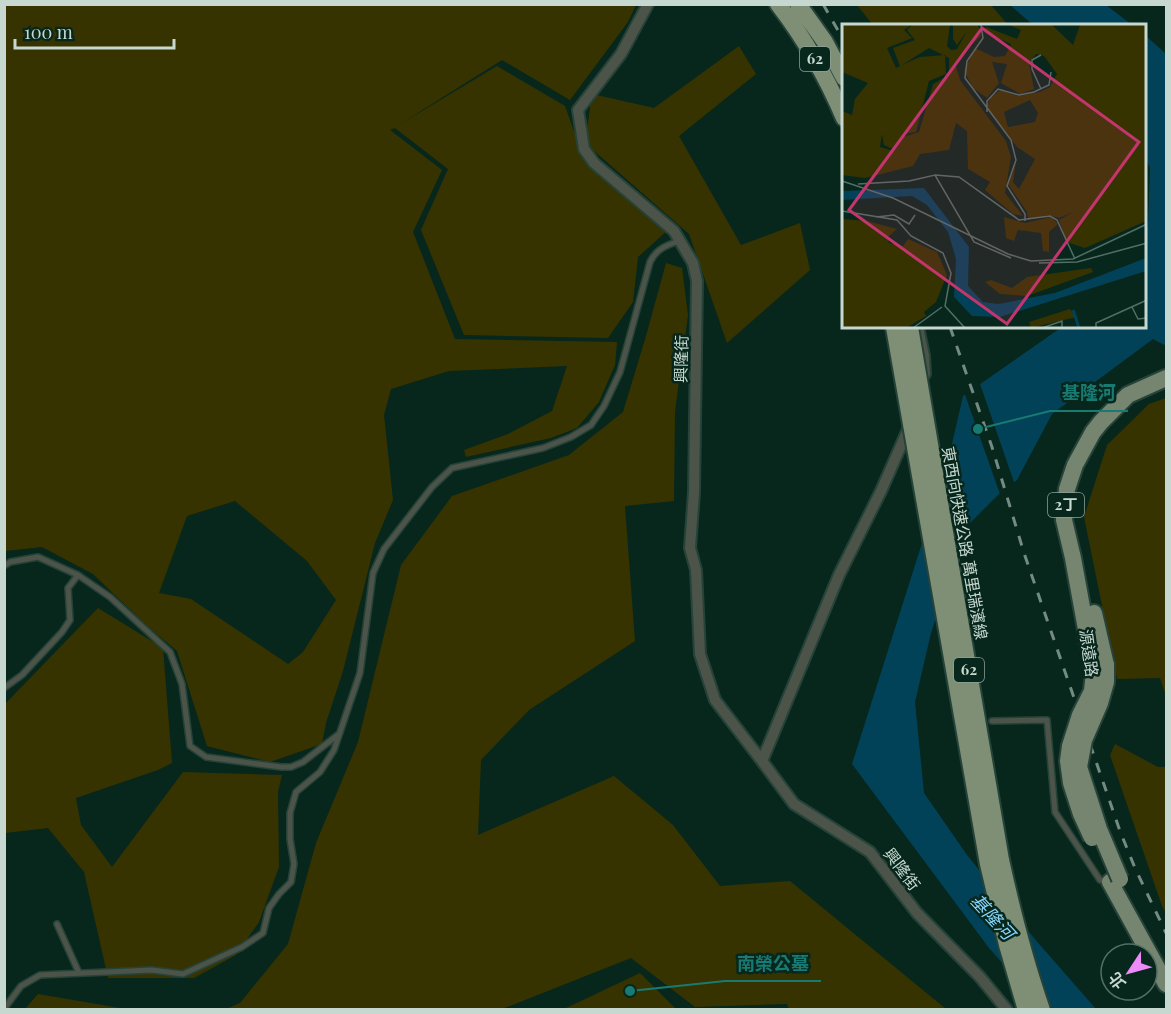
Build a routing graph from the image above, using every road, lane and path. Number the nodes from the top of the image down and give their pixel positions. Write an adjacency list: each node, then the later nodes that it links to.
1 (648, 4): 8 (street, 興隆街)
2 (778, 4): 7 (highway, 62)
3 (787, 4): 6 (street)
4 (798, 4): 5 (highway, 62)
5 (842, 74)
6 (842, 101)
7 (842, 113)
8 (681, 241): 19 (lane); 20 (street, 興隆街)
9 (894, 328): 28 (highway, 東西向快速公路 萬里瑞濱線 / 62, bridge)
10 (909, 328): 29 (highway, 東西向快速公路 萬里瑞濱線 / 62, bridge)
11 (918, 328): 20 (street)
12 (1167, 378): 16 (main road, 源遠路 / 2丁)
13 (1167, 387): 16 (main road, 源遠路 / 2丁)
14 (4, 566): 15 (lane)
15 (78, 575): 17 (lane); 19 (lane)
16 (1100, 669): 21 (main road, 源遠路 / 2丁, bridge)
17 (4, 688)
18 (993, 722): 21 (lane)
19 (340, 733): 24 (lane)
20 (762, 761): 27 (street, 興隆街)
21 (1115, 880): 23 (main road, 源遠路 / 2丁); 25 (main road, 源遠路 / 2丁)
22 (57, 924): 24 (lane)
23 (1167, 961)
24 (79, 973): 26 (lane)
25 (1167, 984)
26 (4, 1010)
27 (1007, 1010)
28 (1026, 1010)
29 (1042, 1010)

